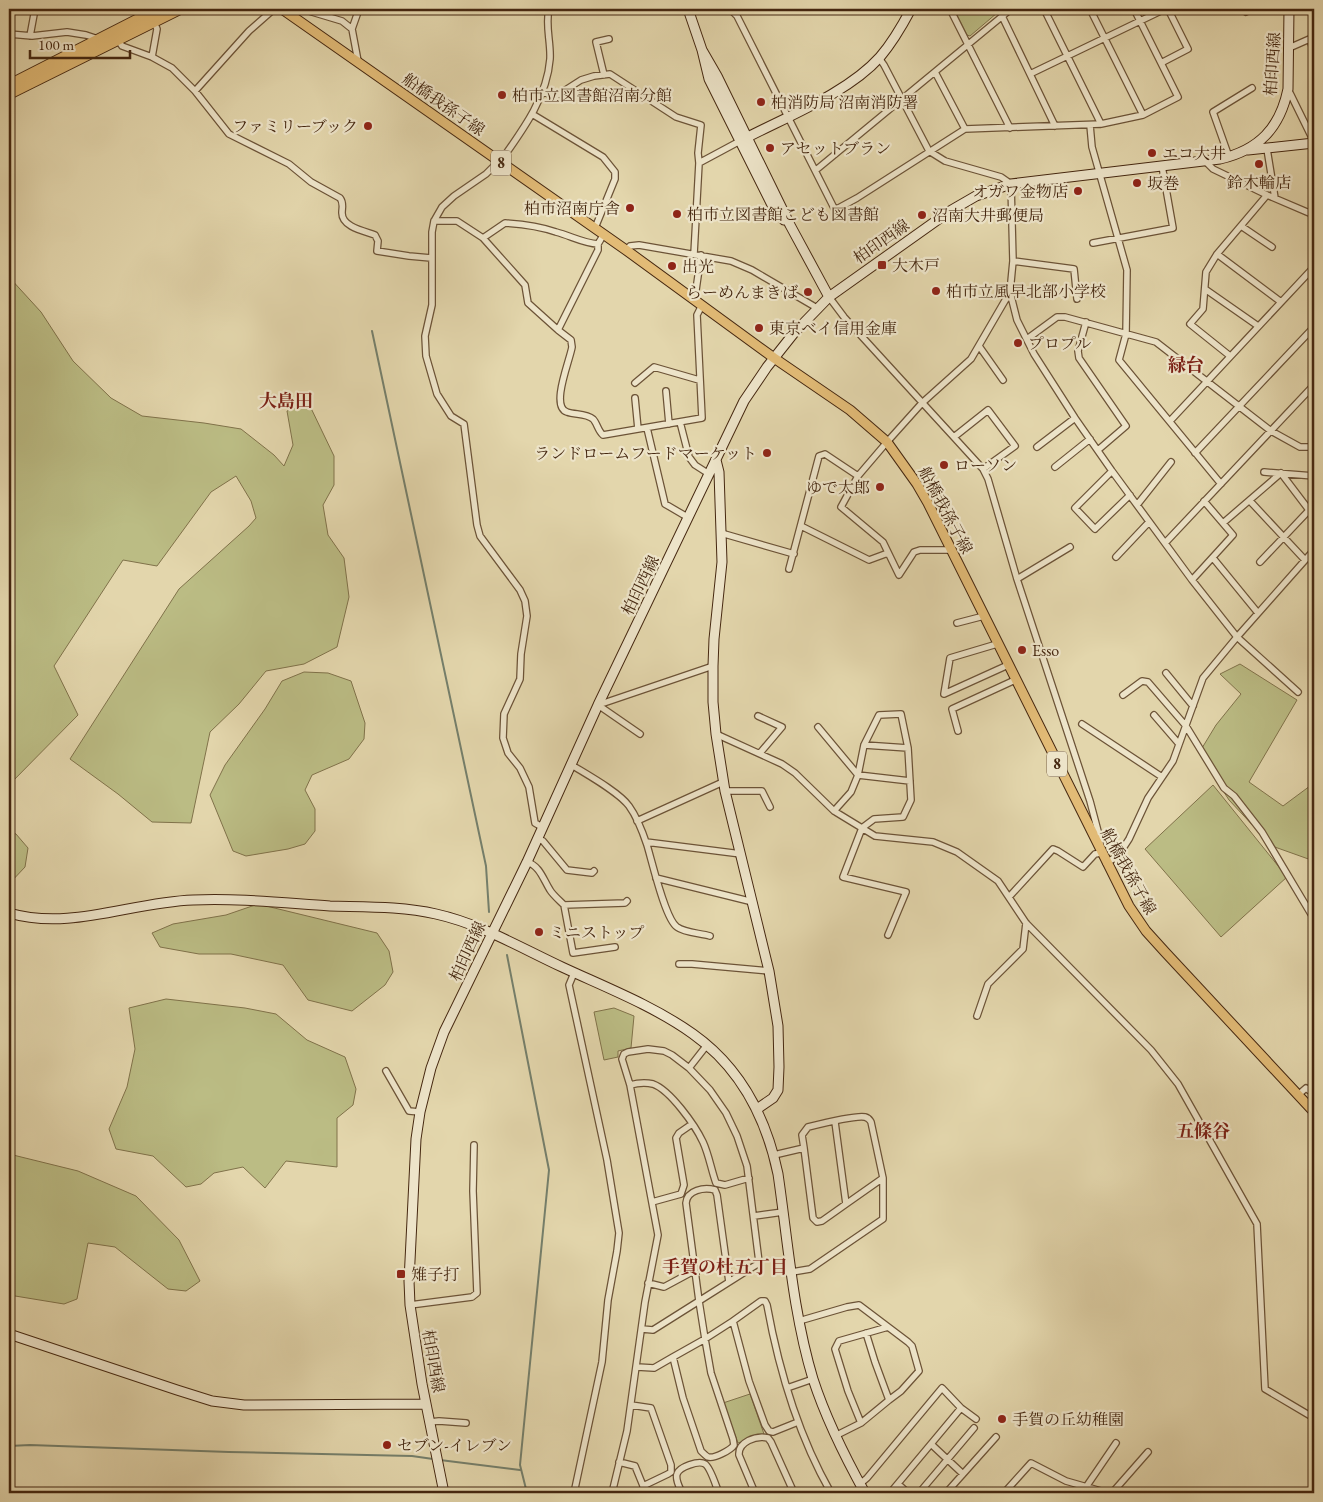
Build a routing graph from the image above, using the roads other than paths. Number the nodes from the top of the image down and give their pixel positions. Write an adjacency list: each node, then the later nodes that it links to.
1 (35, 9): 24 (street)
2 (158, 9): 26 (highway)
3 (180, 9): 21 (highway)
4 (274, 9): 44 (street)
5 (282, 9): 36 (main road, 船橋我孫子線 / 8)
6 (302, 9): 22 (street)
7 (358, 9): 22 (street)
8 (549, 9): 45 (street)
9 (688, 9): 56 (street)
10 (730, 9): 50 (street)
11 (911, 9): 35 (street)
12 (950, 9): 30 (street)
13 (1011, 9): 19 (street)
14 (1044, 9): 34 (street)
15 (1090, 9): 28 (street)
16 (1134, 9): 20 (street)
17 (1166, 9): 20 (street); 37 (street)
18 (1289, 9): 31 (street, 柏印西線)
19 (1002, 16): 30 (street); 39 (street)
20 (1140, 21): 28 (street); 37 (street)
21 (154, 22): 29 (highway); 33 (street)
22 (352, 29): 36 (street)
23 (9, 34): 24 (street)
24 (30, 36): 26 (street)
25 (1312, 38): 31 (street); 32 (street)
26 (99, 39): 41 (highway)
27 (609, 39): 40 (street)
28 (1105, 39): 34 (street); 49 (street)
29 (118, 40): 33 (street); 46 (highway)
30 (969, 44): 38 (street); 54 (street)
31 (1289, 48): 43 (street, 柏印西線)
32 (1314, 54)
33 (152, 57): 44 (street)
34 (1068, 57): 39 (street); 52 (street)
35 (879, 58): 47 (street); 50 (street)
36 (358, 61): 63 (main road, 船橋我孫子線 / 8)
37 (1161, 63): 49 (street)
38 (935, 72): 47 (street); 55 (street)
39 (1030, 74): 53 (street)
40 (604, 75): 45 (street); 64 (street)
41 (9, 85)
42 (1252, 88): 61 (street)
43 (1288, 89): 57 (street); 59 (street, 柏印西線)
44 (195, 91): 84 (street)
45 (542, 92): 48 (street)
46 (9, 94)
47 (902, 99): 60 (street); 66 (street)
48 (532, 114): 63 (street); 74 (street)
49 (1143, 115): 52 (street)
50 (788, 117): 56 (street); 66 (street)
51 (1090, 124): 52 (street); 53 (street); 67 (street)
52 (1101, 124)
53 (1055, 126): 54 (street)
54 (1010, 128): 55 (street)
55 (965, 130): 60 (street)
56 (744, 140): 64 (street); 90 (street)
57 (1314, 143): 58 (street)
58 (1267, 149): 59 (street); 70 (street)
59 (1248, 150): 61 (street, 柏印西線)
60 (929, 151): 66 (street); 68 (street)
61 (1229, 157): 62 (street, 柏印西線)
62 (1206, 161): 65 (street, 柏印西線); 69 (street)
63 (500, 162): 72 (street); 74 (main road, 船橋我孫子線 / 8)
64 (699, 163): 82 (street)
65 (1162, 166): 67 (street, 柏印西線); 77 (street)
66 (816, 170)
67 (1100, 174): 68 (street, 柏印西線); 77 (street)
68 (1011, 184): 85 (street); 90 (street, 柏印西線)
69 (1267, 195): 70 (street); 73 (street)
70 (1275, 198): 71 (street)
71 (1314, 215)
72 (434, 221): 76 (street); 84 (street)
73 (1241, 226): 80 (street); 83 (street)
74 (595, 228): 75 (main road, 船橋我孫子線 / 8)
75 (604, 234): 78 (street); 81 (main road, 船橋我孫子線 / 8)
76 (483, 238): 78 (street); 98 (street)
77 (1118, 238): 79 (street); 99 (street)
78 (598, 244): 98 (street)
79 (1093, 244)
80 (1272, 247)
81 (626, 250): 82 (street); 89 (main road, 船橋我孫子線 / 8)
82 (697, 254): 89 (street); 94 (street)
83 (1217, 254): 87 (street); 92 (street)
84 (431, 258): 196 (street)
85 (1013, 261): 88 (street); 91 (street)
86 (1314, 267): 92 (street)
87 (1205, 289): 96 (street); 102 (street)
88 (1010, 292): 100 (street); 101 (street)
89 (692, 297): 93 (main road, 船橋我孫子線 / 8)
90 (829, 297): 94 (street, 柏印西線); 111 (street)
91 (1077, 299)
92 (1281, 302): 96 (street)
93 (702, 305): 103 (main road, 船橋我孫子線 / 8); 104 (street)
94 (817, 308): 103 (street, 柏印西線)
95 (1086, 322): 99 (street); 100 (street); 125 (street)
96 (1258, 326): 102 (street)
97 (1314, 327): 112 (street)
98 (558, 330): 118 (street)
99 (1126, 334): 106 (street); 114 (street)
100 (1027, 340): 113 (street)
101 (979, 346): 105 (street); 111 (street)
102 (1230, 356): 106 (street)
103 (774, 358): 122 (main road, 船橋我孫子線 / 8); 127 (street, 柏印西線)
104 (699, 380): 107 (street); 115 (street)
105 (1002, 380)
106 (1207, 382): 112 (street); 114 (street)
107 (635, 383)
108 (1314, 385): 119 (street)
109 (666, 391): 116 (street)
110 (635, 398): 118 (street)
111 (922, 403): 120 (street); 122 (street)
112 (1239, 407): 119 (street); 126 (street)
113 (1075, 418): 121 (street); 123 (street)
114 (1170, 421): 126 (street)
115 (680, 422): 116 (street); 134 (street)
116 (668, 424): 117 (street)
117 (647, 428): 118 (street); 144 (street)
118 (638, 429)
119 (1271, 432): 124 (street); 137 (street)
120 (954, 437): 130 (street); 130 (street)
121 (1090, 439): 125 (street); 129 (street)
122 (887, 442): 135 (street); 152 (main road, 船橋我孫子線 / 8)
123 (1037, 447)
124 (1314, 447)
125 (1098, 450): 131 (street)
126 (1195, 453): 137 (street)
127 (716, 460): 134 (street, 柏印西線); 148 (street)
128 (1171, 462): 141 (street)
129 (1055, 467)
130 (983, 470): 161 (street)
131 (1112, 471): 138 (street); 138 (street)
132 (1264, 472): 133 (street)
133 (1281, 473): 136 (street); 140 (street); 143 (street)
134 (709, 474): 144 (street, 柏印西線)
135 (858, 476): 147 (street); 154 (street)
136 (1314, 476)
137 (1220, 484): 139 (street)
138 (1130, 495): 141 (street)
139 (1204, 501): 146 (street); 150 (street)
140 (1250, 501): 146 (street); 149 (street)
141 (1137, 505): 145 (street)
142 (1314, 505): 143 (street)
143 (1309, 510): 149 (street)
144 (689, 518): 174 (street, 柏印西線)
145 (1150, 522): 150 (street); 156 (street)
146 (1224, 523): 157 (street)
147 (801, 526): 154 (street); 155 (street)
148 (722, 533): 155 (street); 169 (street)
149 (1283, 538): 158 (street); 159 (street)
150 (1166, 542): 162 (street)
151 (1070, 547): 161 (street)
152 (951, 550): 154 (street); 164 (main road, 船橋我孫子線 / 8)
153 (1314, 550): 158 (street)
154 (888, 552)
155 (794, 554): 160 (street)
156 (1116, 557)
157 (1212, 558): 162 (street); 163 (street)
158 (1304, 560): 163 (street)
159 (1260, 562)
160 (789, 569)
161 (1017, 579): 200 (street)
162 (1192, 580): 166 (street)
163 (1258, 613): 166 (street)
164 (984, 616): 165 (street); 167 (main road, 船橋我孫子線 / 8)
165 (958, 623)
166 (1237, 637): 172 (street); 175 (street)
167 (998, 644): 168 (main road, 船橋我孫子線 / 8); 168 (street)
168 (1008, 665): 171 (main road, 船橋我孫子線 / 8)
169 (713, 666): 174 (street); 183 (street)
170 (1166, 673): 175 (street)
171 (1015, 680): 181 (street); 200 (main road, 船橋我孫子線 / 8)
172 (1298, 692)
173 (1124, 695): 179 (street)
174 (598, 705): 182 (street); 188 (street, 柏印西線)
175 (1193, 706): 179 (street)
176 (1154, 715): 184 (street)
177 (758, 716): 187 (street)
178 (1082, 724): 190 (street)
179 (1186, 726): 184 (street); 211 (street)
180 (818, 727): 189 (street)
181 (958, 731)
182 (640, 734)
183 (716, 734): 187 (street); 192 (street)
184 (1179, 744): 190 (street)
185 (864, 745): 186 (street); 186 (street); 189 (street)
186 (908, 748): 191 (street)
187 (760, 753): 194 (street)
188 (570, 764): 195 (street); 196 (street, 柏印西線)
189 (858, 775): 191 (street); 194 (street)
190 (1162, 777): 203 (street)
191 (910, 781): 197 (street)
192 (724, 787): 193 (street); 195 (street); 201 (street)
193 (770, 806)
194 (834, 811): 197 (street)
195 (637, 821): 199 (street)
196 (542, 827): 198 (street, 柏印西線)
197 (862, 828): 206 (street); 214 (street)
198 (537, 838): 202 (street, 柏印西線); 204 (street)
199 (646, 842): 201 (street); 205 (street)
200 (1101, 853): 203 (main road, 船橋我孫子線 / 8); 206 (street)
201 (741, 854): 208 (street)
202 (526, 862): 209 (street); 213 (street, 柏印西線)
203 (1106, 863): 226 (main road, 船橋我孫子線 / 8)
204 (594, 871)
205 (656, 878): 208 (street); 215 (street)
206 (1009, 897): 212 (street)
207 (627, 901): 209 (street)
208 (753, 902): 218 (street)
209 (564, 905): 216 (street)
210 (9, 913): 213 (street)
211 (1314, 919)
212 (1026, 923): 220 (street); 262 (street)
213 (492, 933): 219 (street); 228 (street, 柏印西線)
214 (888, 935)
215 (710, 936)
216 (615, 948)
217 (680, 964): 218 (street)
218 (769, 971): 227 (street)
219 (574, 973): 221 (street); 283 (street)
220 (977, 1016)
221 (707, 1045): 222 (street); 227 (street)
222 (689, 1068): 224 (street); 235 (street)
223 (386, 1071): 228 (street)
224 (630, 1085): 231 (street); 237 (street)
225 (1314, 1094): 226 (street)
226 (1298, 1095): 229 (main road, 船橋我孫子線 / 8)
227 (757, 1108): 234 (street)
228 (420, 1112): 246 (street, 柏印西線)
229 (1314, 1112)
230 (835, 1122): 233 (street); 236 (street); 238 (street)
231 (692, 1124): 235 (street); 237 (street)
232 (474, 1145): 246 (street)
233 (804, 1148): 234 (street); 238 (street)
234 (774, 1155): 239 (street)
235 (749, 1178): 240 (street)
236 (883, 1178): 238 (street); 241 (street)
237 (652, 1202): 244 (street)
238 (846, 1204)
239 (783, 1212): 240 (street); 241 (street)
240 (754, 1216): 243 (street)
241 (792, 1272): 248 (street)
242 (696, 1273): 243 (street); 244 (street); 245 (street)
243 (729, 1282): 245 (street)
244 (648, 1283): 250 (street)
245 (699, 1301): 250 (street); 253 (street)
246 (410, 1305): 259 (street, 柏印西線)
247 (733, 1321): 253 (street); 257 (street); 266 (street)
248 (799, 1321): 249 (street); 256 (street)
249 (888, 1326): 251 (street); 258 (street)
250 (642, 1329): 255 (street)
251 (866, 1333): 258 (street); 267 (street)
252 (9, 1334): 259 (street)
253 (705, 1339): 254 (street); 254 (street)
254 (673, 1357): 255 (street)
255 (637, 1367): 260 (street)
256 (814, 1379): 257 (street); 269 (street)
257 (787, 1388): 266 (street)
258 (889, 1400): 267 (street)
259 (426, 1404): 264 (street, 柏印西線)
260 (631, 1405): 275 (street); 279 (street)
261 (961, 1408): 263 (street); 272 (street); 277 (street)
262 (1314, 1418)
263 (976, 1419)
264 (430, 1422): 265 (street); 282 (street, 柏印西線)
265 (466, 1422)
266 (798, 1422): 290 (street)
267 (861, 1423): 269 (street)
268 (974, 1428): 274 (street)
269 (835, 1436): 277 (street)
270 (996, 1437): 276 (street)
271 (1116, 1443): 280 (street)
272 (931, 1444): 274 (street); 278 (street)
273 (1148, 1452): 281 (street)
274 (948, 1459): 276 (street); 294 (street)
275 (619, 1462): 279 (street); 284 (street)
276 (963, 1474): 295 (street)
277 (860, 1484): 291 (street)
278 (898, 1484): 292 (street); 293 (street)
279 (643, 1486): 285 (street)
280 (1086, 1487): 296 (street); 297 (street)
281 (1114, 1491): 298 (street)
282 (444, 1493)
283 (574, 1493)
284 (612, 1493)
285 (646, 1493)
286 (682, 1493): 287 (street)
287 (719, 1493)
288 (755, 1493): 289 (street)
289 (794, 1493)
290 (831, 1493)
291 (865, 1493)
292 (890, 1493)
293 (908, 1493)
294 (919, 1493)
295 (946, 1493)
296 (1004, 1493)
297 (1108, 1493)
298 (1122, 1493)

